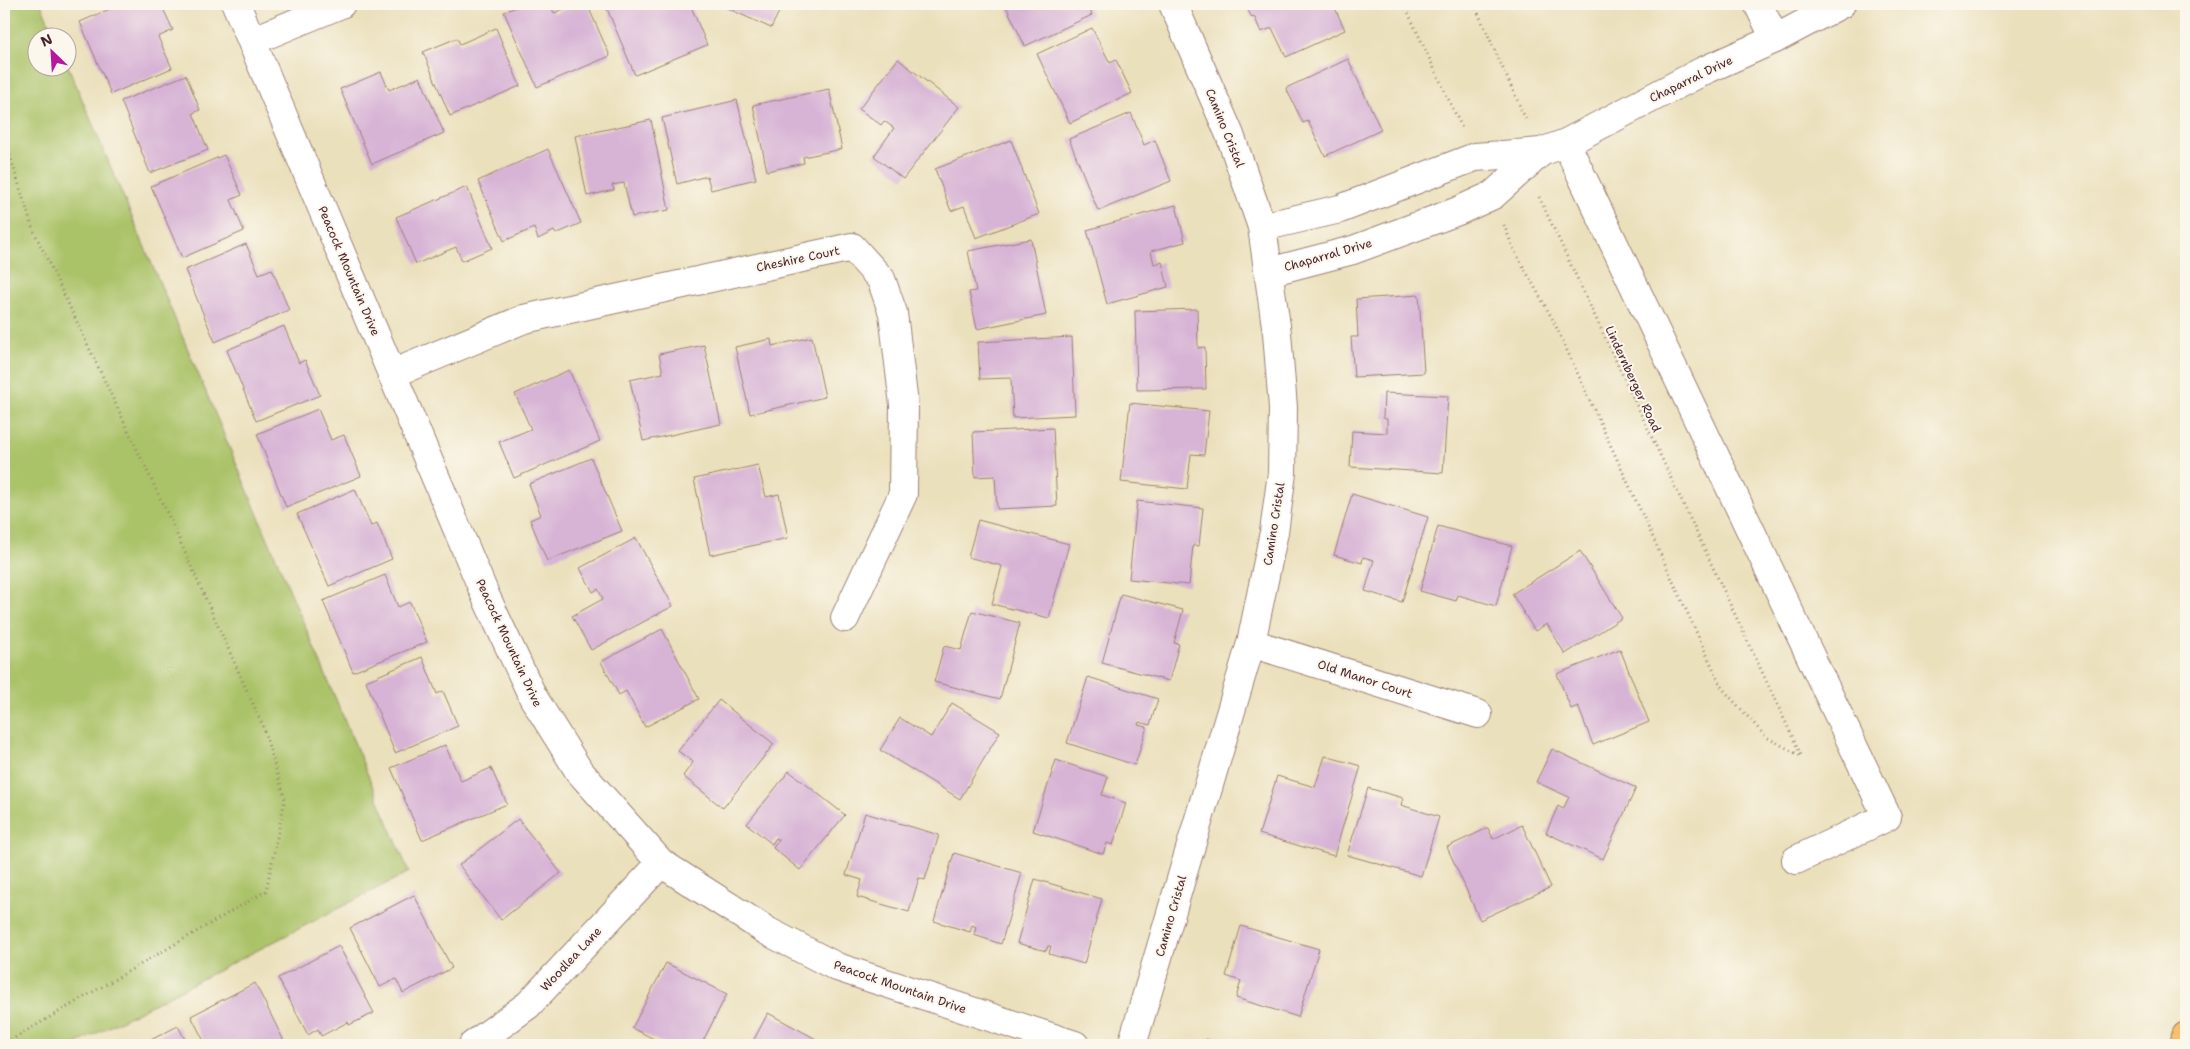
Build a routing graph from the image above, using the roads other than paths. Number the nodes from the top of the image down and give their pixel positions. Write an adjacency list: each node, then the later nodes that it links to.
1 (236, 4): 7 (street, Peacock Mountain Drive)
2 (340, 4): 7 (street)
3 (1173, 4): 10 (street, Camino Cristal)
4 (1758, 4): 6 (street)
5 (1840, 4): 6 (street, Chaparral Drive)
6 (1775, 39): 8 (street, Chaparral Drive)
7 (252, 41): 12 (street, Peacock Mountain Drive)
8 (1566, 143): 9 (street, Chaparral Drive); 16 (street)
9 (1541, 152): 10 (street, Chaparral Drive); 11 (street, Chaparral Drive)
10 (1262, 227): 11 (street, Camino Cristal)
11 (1269, 272): 14 (street, Camino Cristal)
12 (392, 374): 13 (street, Cheshire Court); 17 (street, Peacock Mountain Drive)
13 (845, 618)
14 (1252, 643): 15 (street, Old Manor Court); 21 (street, Camino Cristal)
15 (1478, 714)
16 (1796, 860)
17 (661, 863): 19 (street, Woodlea Lane); 20 (street, Peacock Mountain Drive)
18 (2186, 1036): 22 (main road)
19 (473, 1045)
20 (1075, 1045)
21 (1132, 1045)
22 (2184, 1045)

